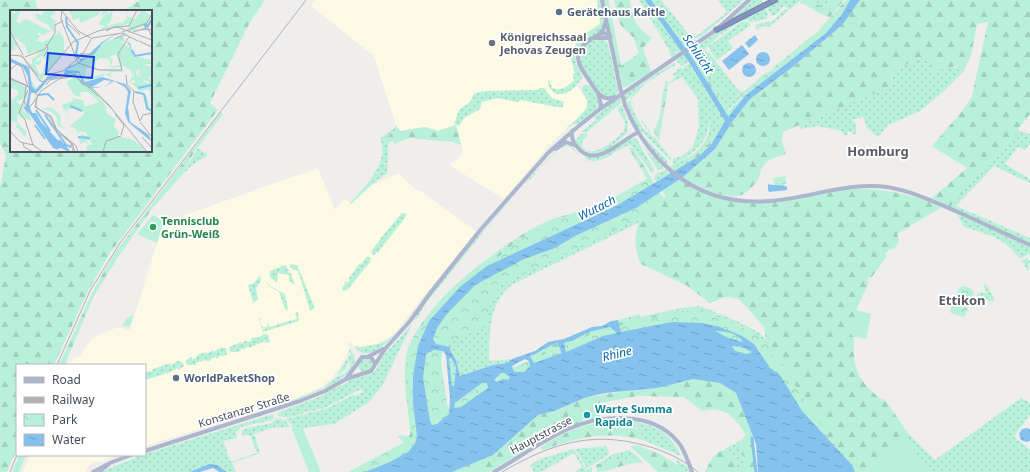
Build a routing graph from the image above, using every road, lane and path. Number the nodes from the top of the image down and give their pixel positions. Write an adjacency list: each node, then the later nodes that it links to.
1 (602, 0): 4 (main road)
2 (749, 0): 5 (main road)
3 (776, 0): 5 (highway)
4 (606, 18): 6 (main road); 8 (main road)
5 (716, 30): 10 (main road)
6 (597, 35): 7 (main road); 8 (main road)
7 (593, 38): 8 (main road); 9 (main road)
8 (610, 38): 12 (main road, bridge)
9 (598, 93): 10 (main road); 11 (main road)
10 (617, 97): 11 (main road)
11 (600, 109): 13 (main road)
12 (632, 122): 14 (main road); 15 (main road)
13 (575, 128): 16 (main road); 17 (main road)
14 (637, 132): 15 (main road); 18 (main road)
15 (629, 136): 16 (main road)
16 (578, 147): 17 (main road)
17 (548, 153): 19 (main road)
18 (1030, 245)
19 (385, 348): 20 (main road, Konstanzer Straße); 22 (main road)
20 (369, 356): 21 (main road, Konstanzer Straße); 22 (main road)
21 (357, 365): 23 (main road); 24 (main road, Konstanzer Straße)
22 (375, 365): 23 (main road, Konstanzer Straße)
23 (364, 374): 24 (main road, Konstanzer Straße)
24 (346, 379): 25 (main road, Konstanzer Straße)
25 (146, 450)
26 (128, 456): 27 (main road)
27 (110, 463): 28 (main road); 29 (main road)
28 (93, 472)
29 (99, 472)
30 (494, 472): 31 (main road, Hauptstrasse)
31 (692, 472)

